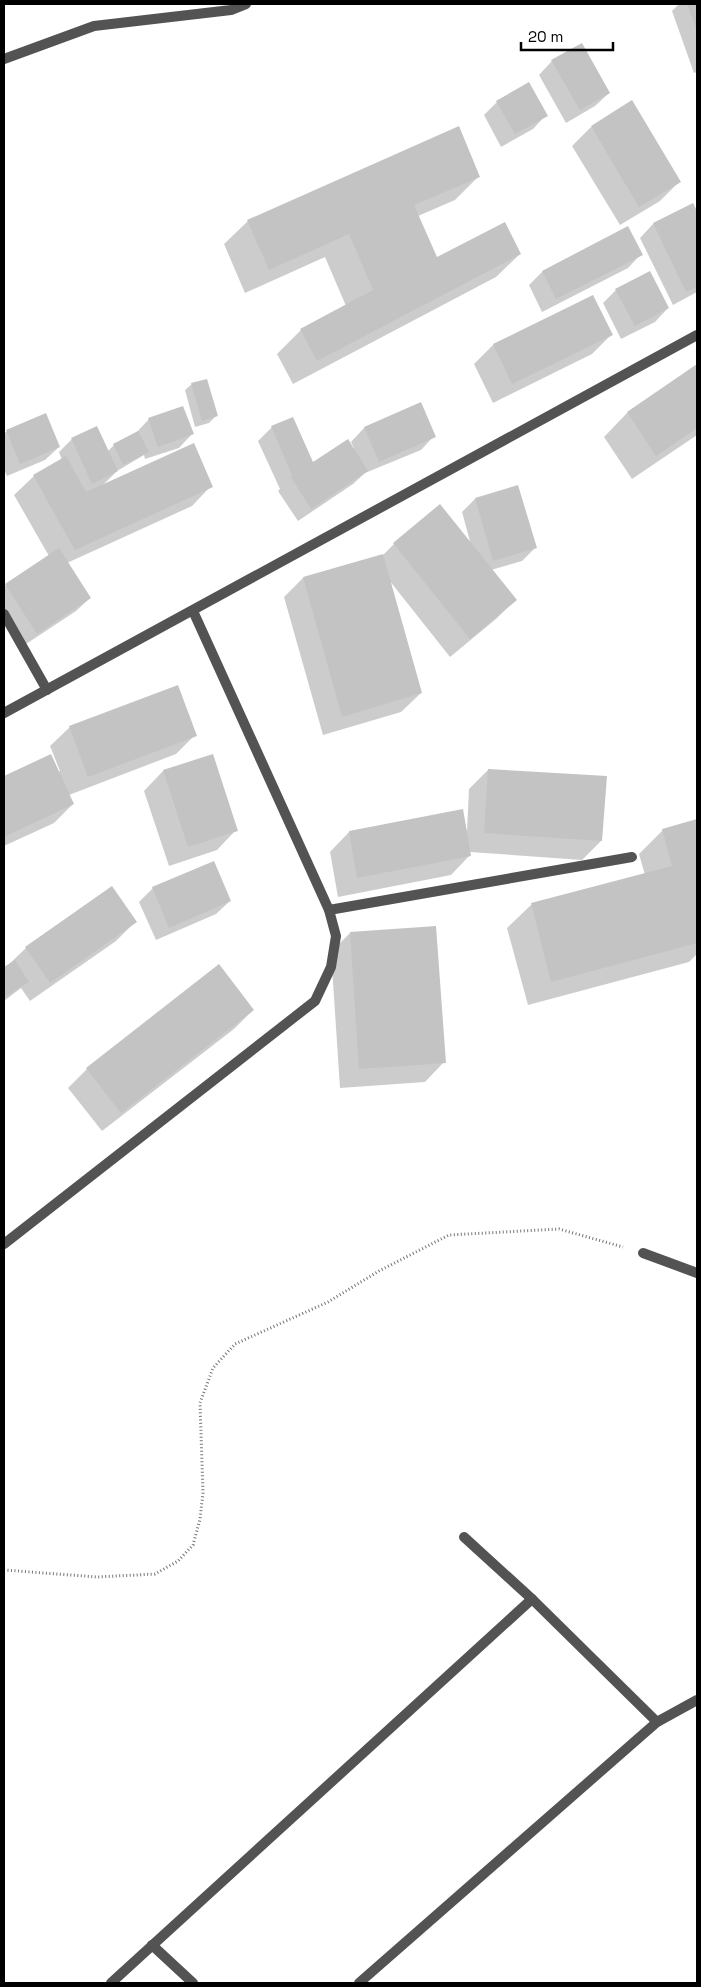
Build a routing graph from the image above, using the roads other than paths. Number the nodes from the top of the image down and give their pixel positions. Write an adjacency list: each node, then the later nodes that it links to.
1 (246, 4): 2 (street)
2 (4, 59)
3 (697, 334): 4 (street)
4 (193, 611): 6 (street); 9 (street)
5 (4, 614): 6 (street)
6 (47, 690): 7 (street)
7 (4, 713)
8 (632, 857): 9 (street)
9 (329, 910): 10 (street)
10 (4, 1244)
11 (643, 1253): 12 (street)
12 (697, 1274)
13 (464, 1537): 14 (street)
14 (532, 1599): 16 (street); 17 (street)
15 (697, 1700): 16 (street)
16 (657, 1722): 20 (street)
17 (152, 1945): 18 (street); 19 (street)
18 (111, 1983)
19 (193, 1983)
20 (359, 1983)

